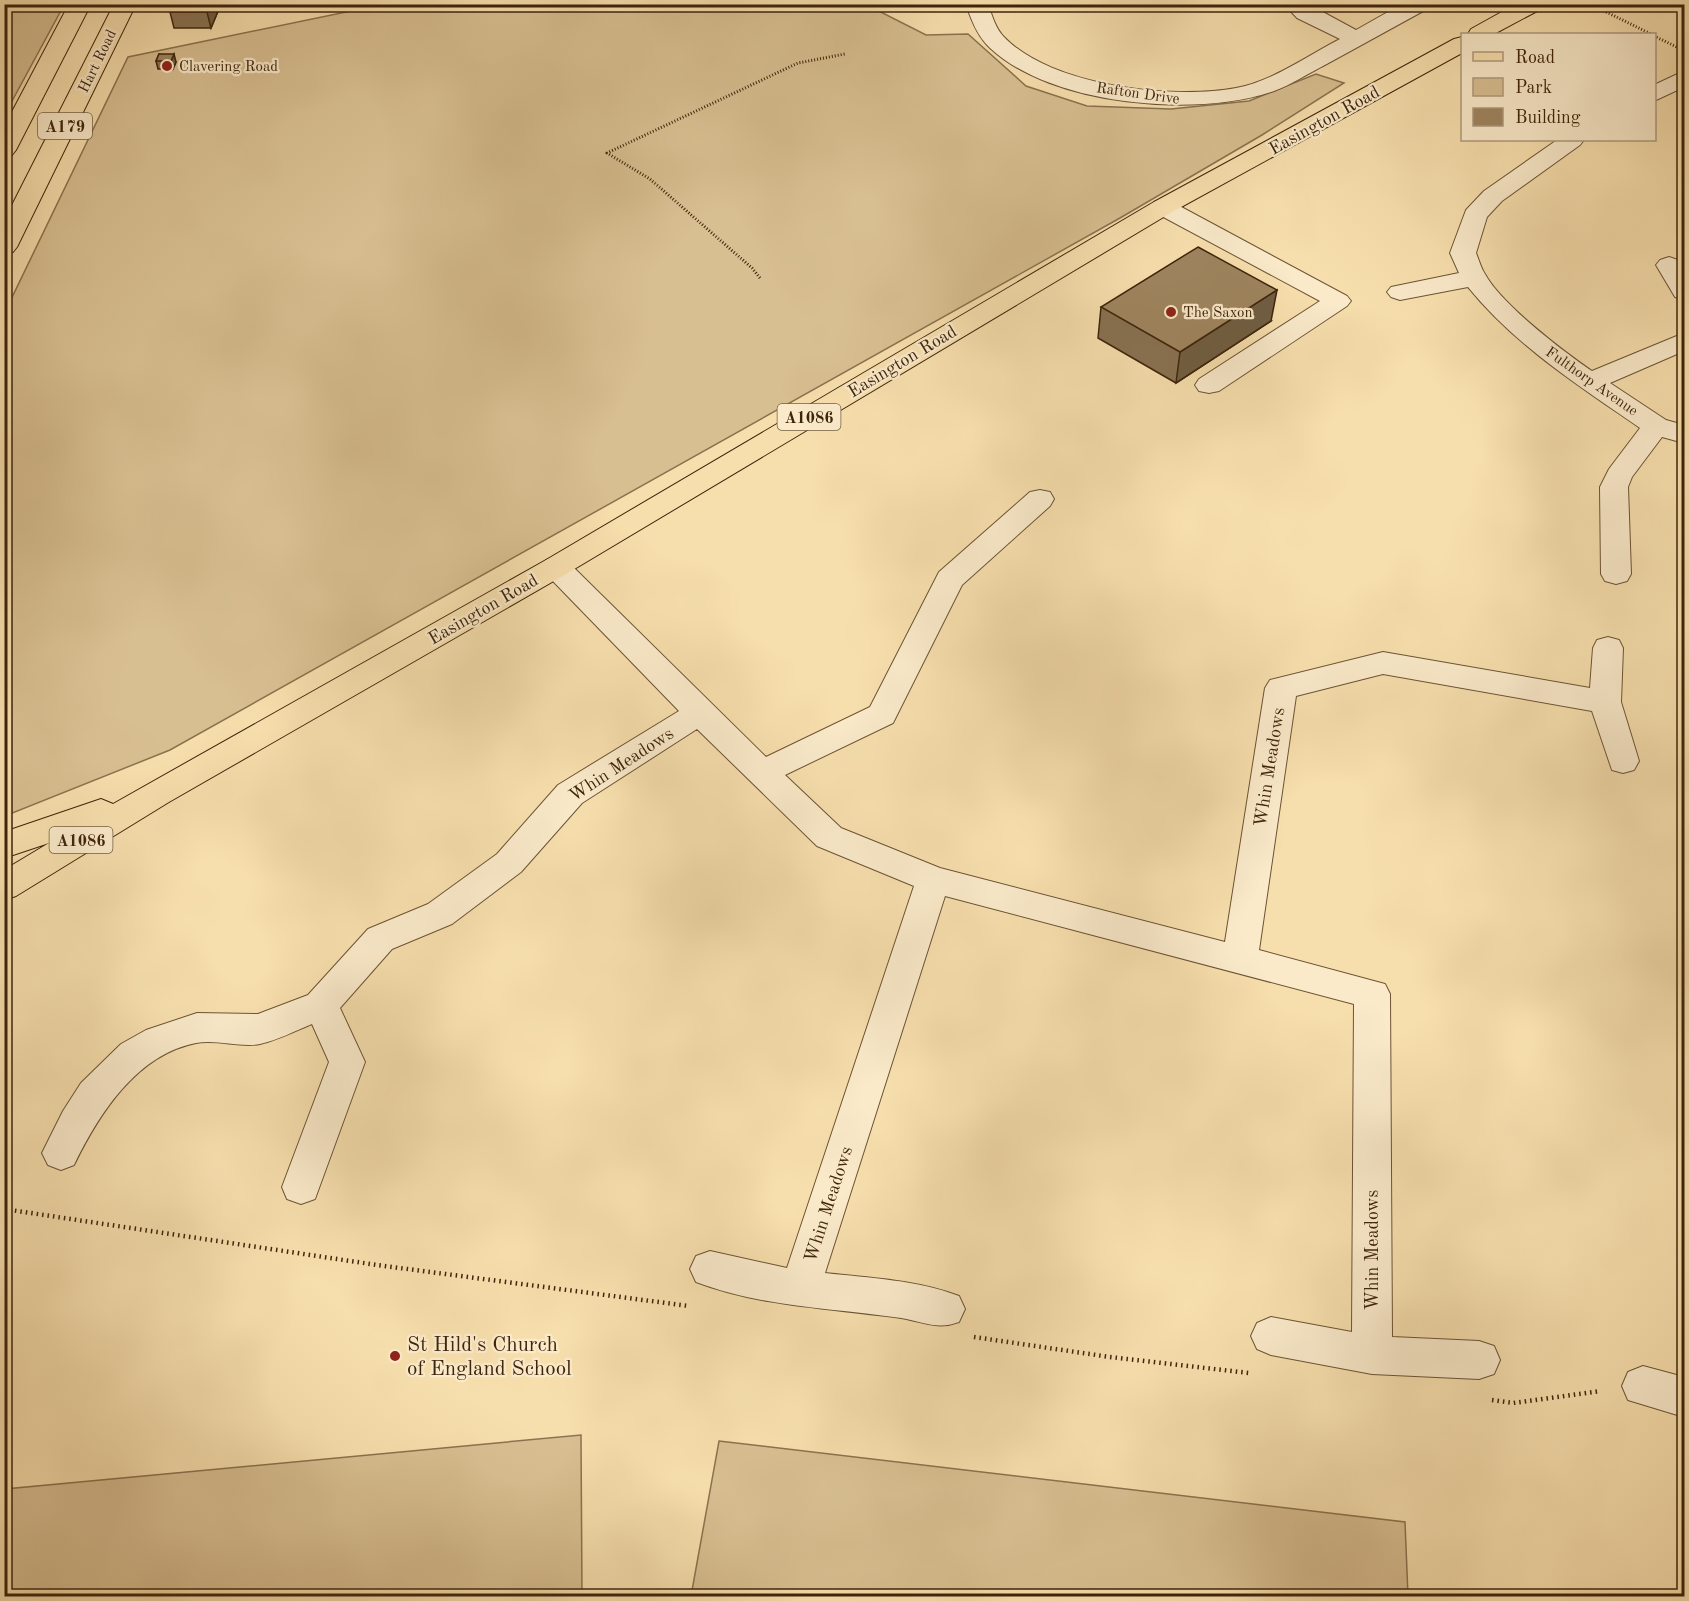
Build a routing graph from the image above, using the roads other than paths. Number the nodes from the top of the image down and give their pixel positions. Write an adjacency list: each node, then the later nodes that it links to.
1 (80, 4): 13 (main road, A179)
2 (125, 4): 15 (main road, Hart Road / A179)
3 (977, 4): 8 (street, Rafton Drive)
4 (1294, 4): 8 (street)
5 (1419, 4): 8 (street, Rafton Drive)
6 (1533, 4): 7 (main road)
7 (1481, 33)
8 (1357, 39)
9 (1461, 45): 14 (main road, Easington Road / A1086)
10 (1684, 78): 11 (street)
11 (1656, 93)
12 (1571, 141): 17 (street, Fulthorp Avenue)
13 (4, 150)
14 (1163, 207): 22 (street); 26 (main road, Easington Road / A1086)
15 (4, 247)
16 (1669, 265): 19 (street)
17 (1474, 278): 18 (street); 21 (street, Fulthorp Avenue)
18 (1400, 292)
19 (1684, 292)
20 (1684, 341): 21 (street)
21 (1592, 381): 23 (street, Fulthorp Avenue)
22 (1209, 385)
23 (1656, 426): 24 (street, Fulthorp Avenue); 27 (street)
24 (1684, 434)
25 (1040, 499): 32 (street)
26 (556, 567): 30 (street, Whin Meadows); 33 (main road, Easington Road / A1086)
27 (1616, 574)
28 (1608, 648): 29 (street)
29 (1605, 702): 31 (street); 37 (street, Whin Meadows)
30 (700, 713): 32 (street, Whin Meadows); 38 (street, Whin Meadows)
31 (1623, 761)
32 (764, 772): 35 (street, Whin Meadows)
33 (157, 794): 34 (main road, Easington Road / A1086); 36 (main road, Easington Road / A1086)
34 (4, 845)
35 (933, 880): 37 (street, Whin Meadows); 42 (street, Whin Meadows)
36 (4, 887)
37 (1240, 958): 45 (street, Whin Meadows)
38 (321, 1005): 39 (street); 40 (street)
39 (62, 1153)
40 (301, 1187)
41 (710, 1269): 42 (street, Whin Meadows)
42 (800, 1289): 43 (street, Whin Meadows)
43 (945, 1309)
44 (1271, 1336): 45 (street)
45 (1372, 1355): 46 (street)
46 (1479, 1360)
47 (1643, 1386): 48 (street)
48 (1684, 1397)

